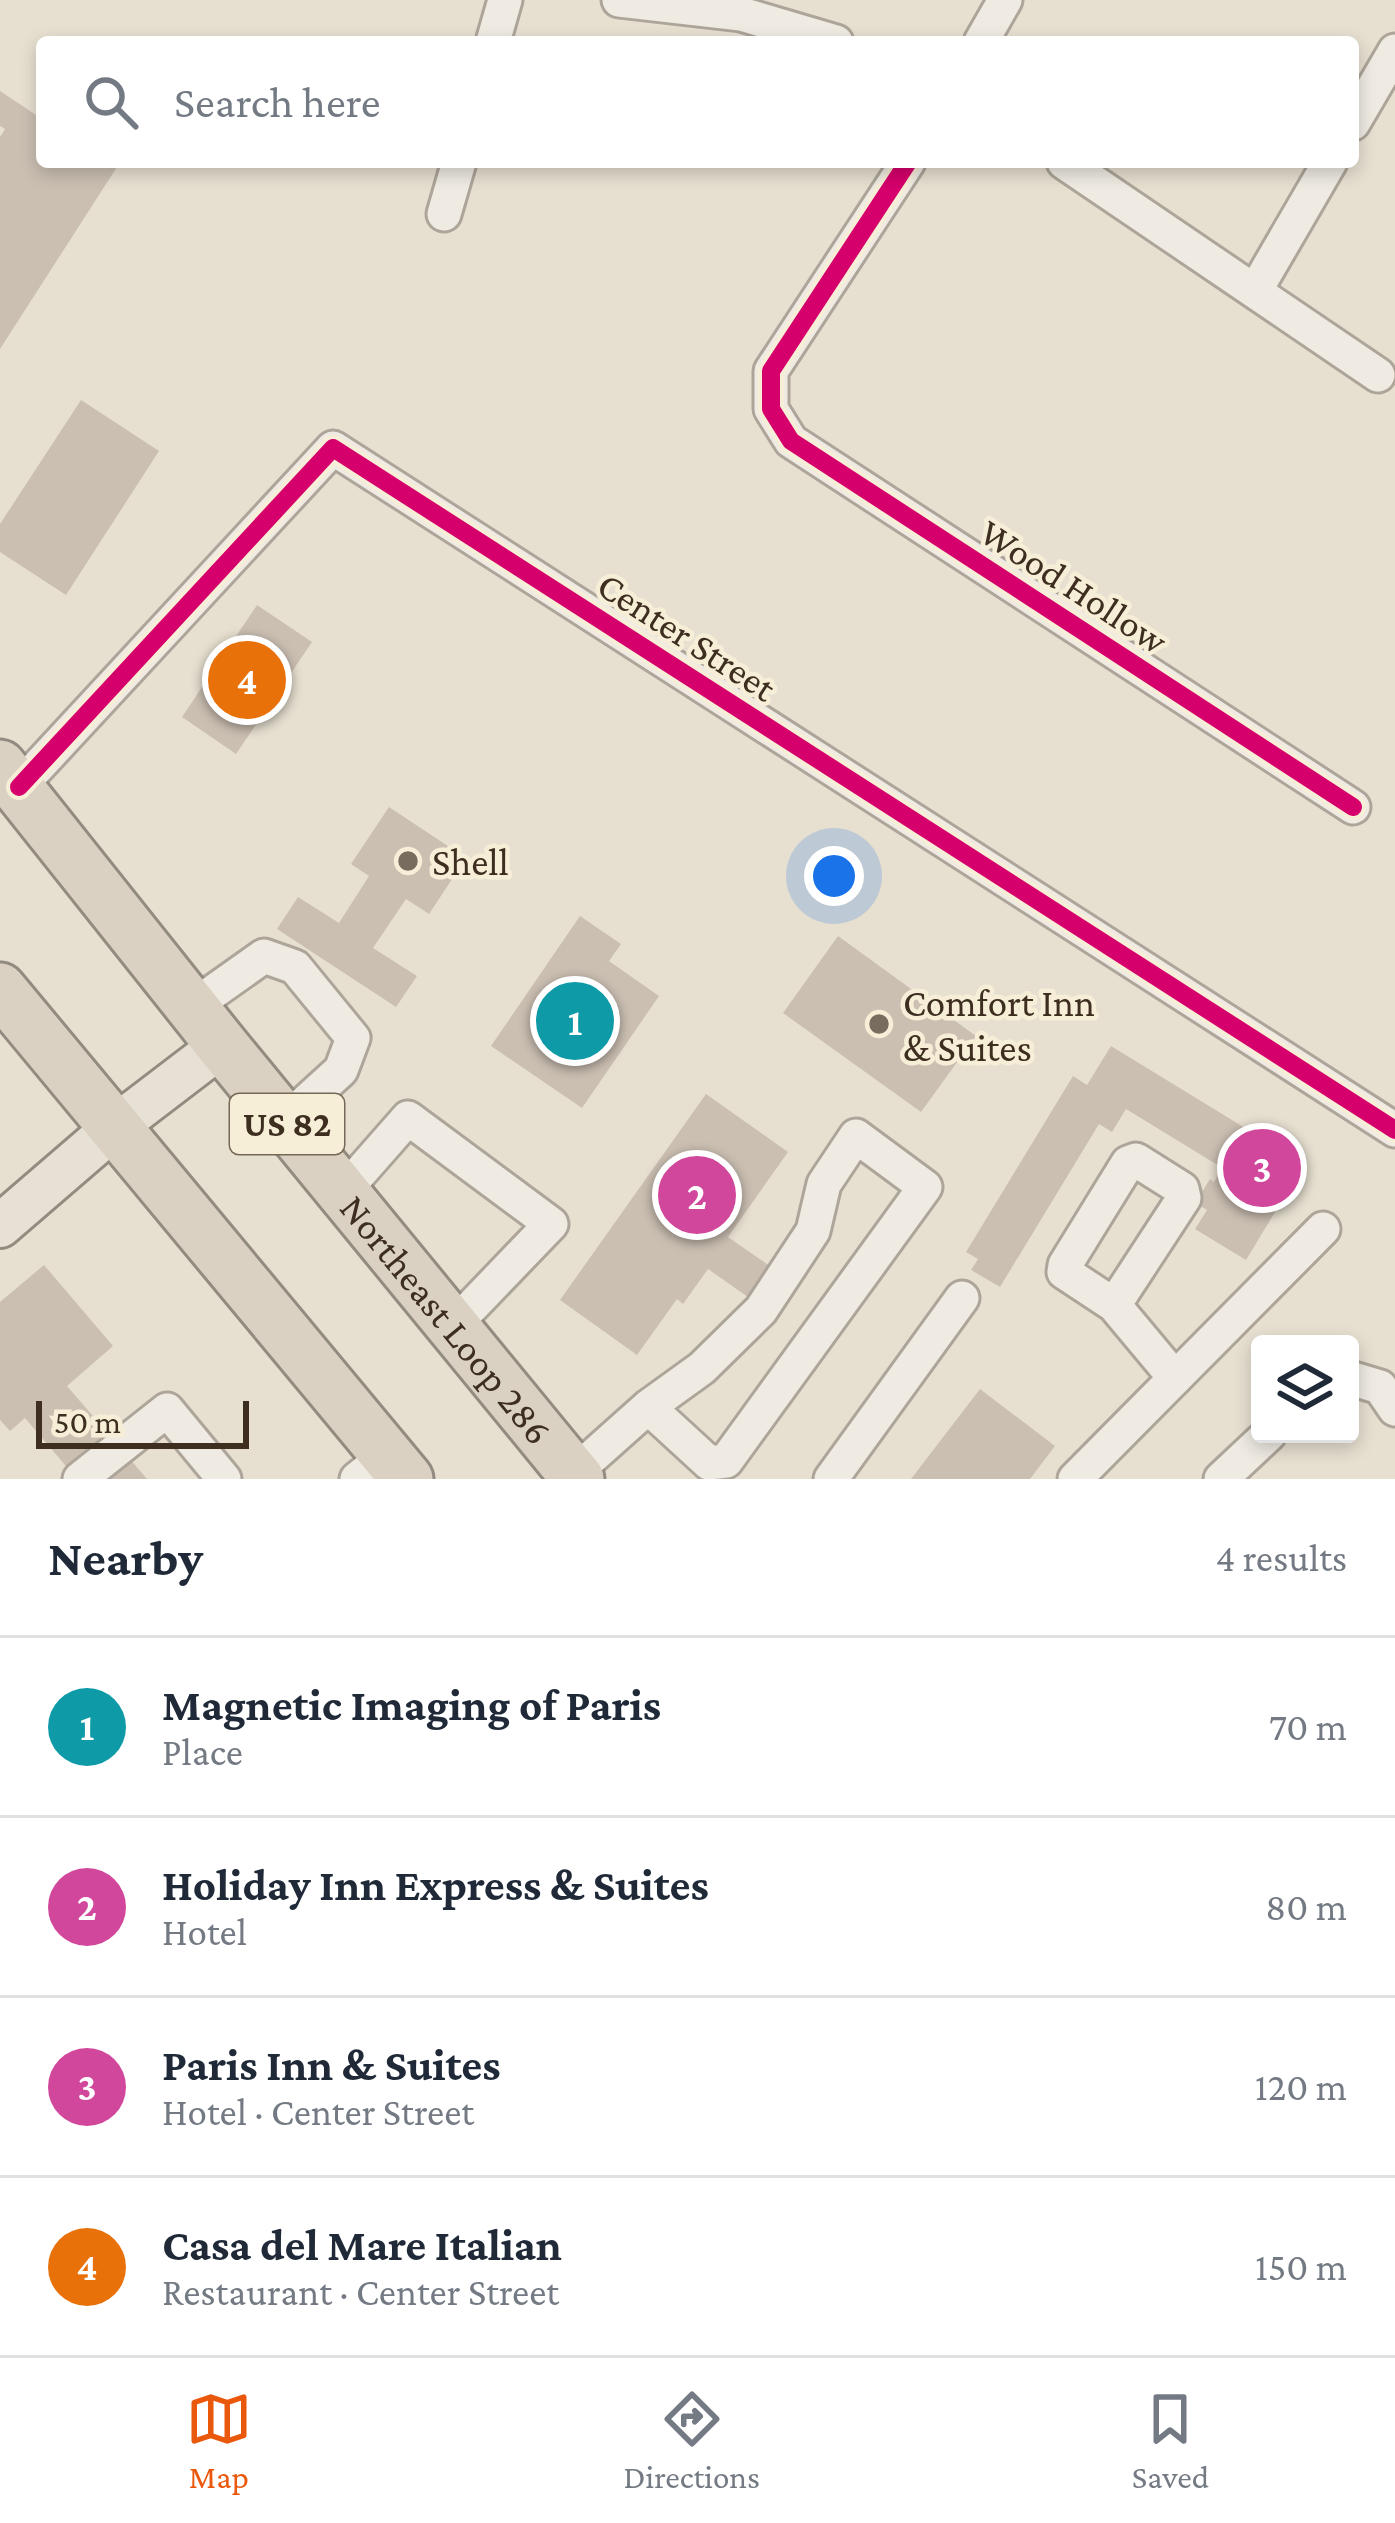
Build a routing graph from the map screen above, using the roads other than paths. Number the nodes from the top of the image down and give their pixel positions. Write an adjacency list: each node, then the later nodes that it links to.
1 (505, 0): 4 (street)
2 (619, 0): 5 (street)
3 (1005, 0): 6 (street)
4 (495, 36)
5 (816, 36)
6 (984, 36)
7 (1395, 51): 8 (street)
8 (1359, 113)
9 (457, 168): 13 (street)
10 (904, 168): 17 (street, Wood Hollow)
11 (1073, 168): 14 (street)
12 (1327, 168): 14 (street)
13 (444, 214)
14 (1255, 291): 15 (street)
15 (1378, 375)
16 (9, 777): 19 (highway, Northeast Loop 286 / US 82); 22 (street, Center Street)
17 (1353, 807)
18 (0, 989): 21 (highway)
19 (207, 1026): 20 (highway, Northeast Loop 286 / US 82); 20 (street); 21 (main road)
20 (284, 1120): 23 (highway, Northeast Loop 286 / US 82)
21 (116, 1126): 24 (main road); 34 (highway)
22 (1395, 1130)
23 (343, 1192): 28 (highway, Northeast Loop 286 / US 82); 28 (street)
24 (0, 1226)
25 (1323, 1229): 29 (street)
26 (962, 1298): 38 (street)
27 (1114, 1305): 29 (street)
28 (453, 1326): 35 (highway, Northeast Loop 286 / US 82)
29 (1175, 1378): 39 (street)
30 (1359, 1381): 32 (street)
31 (648, 1407): 31 (street); 35 (street)
32 (1395, 1409)
33 (1259, 1443): 40 (street)
34 (384, 1471)
35 (576, 1476)
36 (80, 1479): 37 (street)
37 (224, 1479)
38 (831, 1479)
39 (1075, 1479)
40 (1221, 1479)

